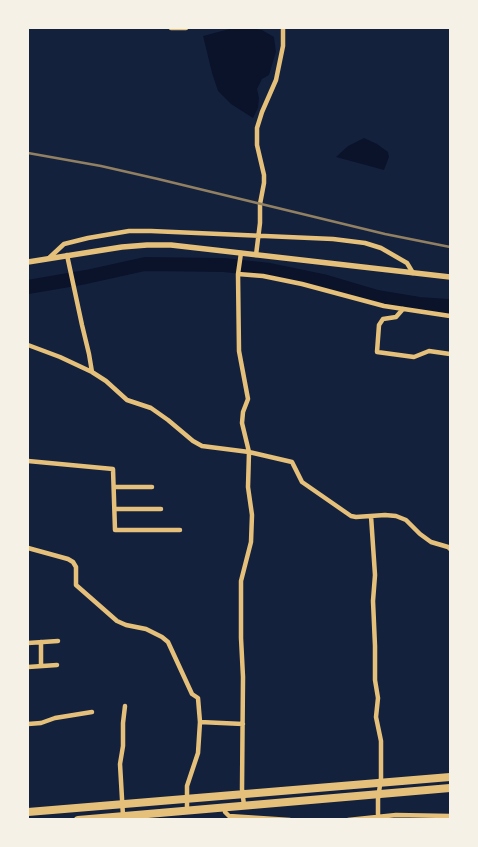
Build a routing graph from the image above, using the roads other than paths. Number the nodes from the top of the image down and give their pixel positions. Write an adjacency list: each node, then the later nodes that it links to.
1 (172, 28): 2 (street)
2 (186, 28)
3 (283, 28): 4 (street)
4 (258, 236): 6 (street); 8 (street); 11 (street)
5 (240, 253): 6 (street); 7 (street); 10 (street)
6 (256, 254): 11 (street)
7 (66, 255): 8 (street); 17 (street)
8 (49, 258): 9 (street)
9 (28, 262)
10 (238, 272): 13 (street); 18 (street)
11 (413, 273): 12 (street)
12 (450, 277)
13 (403, 309): 14 (street); 16 (street)
14 (450, 316)
15 (28, 346): 17 (street)
16 (450, 354)
17 (92, 372): 18 (street)
18 (249, 452): 24 (street); 38 (street)
19 (28, 461): 20 (street)
20 (114, 487): 21 (street); 22 (street)
21 (152, 487)
22 (115, 509): 23 (street); 25 (street)
23 (161, 509)
24 (371, 516): 27 (street); 40 (street)
25 (180, 530)
26 (28, 548): 36 (street)
27 (450, 549)
28 (58, 641): 30 (street)
29 (28, 642): 30 (street)
30 (41, 642): 32 (street)
31 (57, 665): 32 (street)
32 (41, 666): 33 (street)
33 (28, 667)
34 (125, 706): 45 (street)
35 (92, 712): 37 (street)
36 (200, 722): 38 (street); 44 (street)
37 (28, 724)
38 (243, 724): 42 (street)
39 (450, 777): 40 (main road)
40 (381, 783): 42 (main road); 43 (street)
41 (450, 788): 43 (main road)
42 (243, 794): 44 (main road); 46 (street)
43 (379, 794): 46 (main road); 52 (street)
44 (187, 799): 45 (main road); 48 (street)
45 (123, 804): 49 (main road); 50 (street)
46 (244, 805): 47 (main road)
47 (225, 807): 48 (main road); 54 (street)
48 (188, 810): 50 (main road)
49 (28, 812)
50 (123, 816): 53 (main road)
51 (450, 816): 52 (street)
52 (378, 818): 55 (street)
53 (78, 820)
54 (290, 820)
55 (348, 820)

